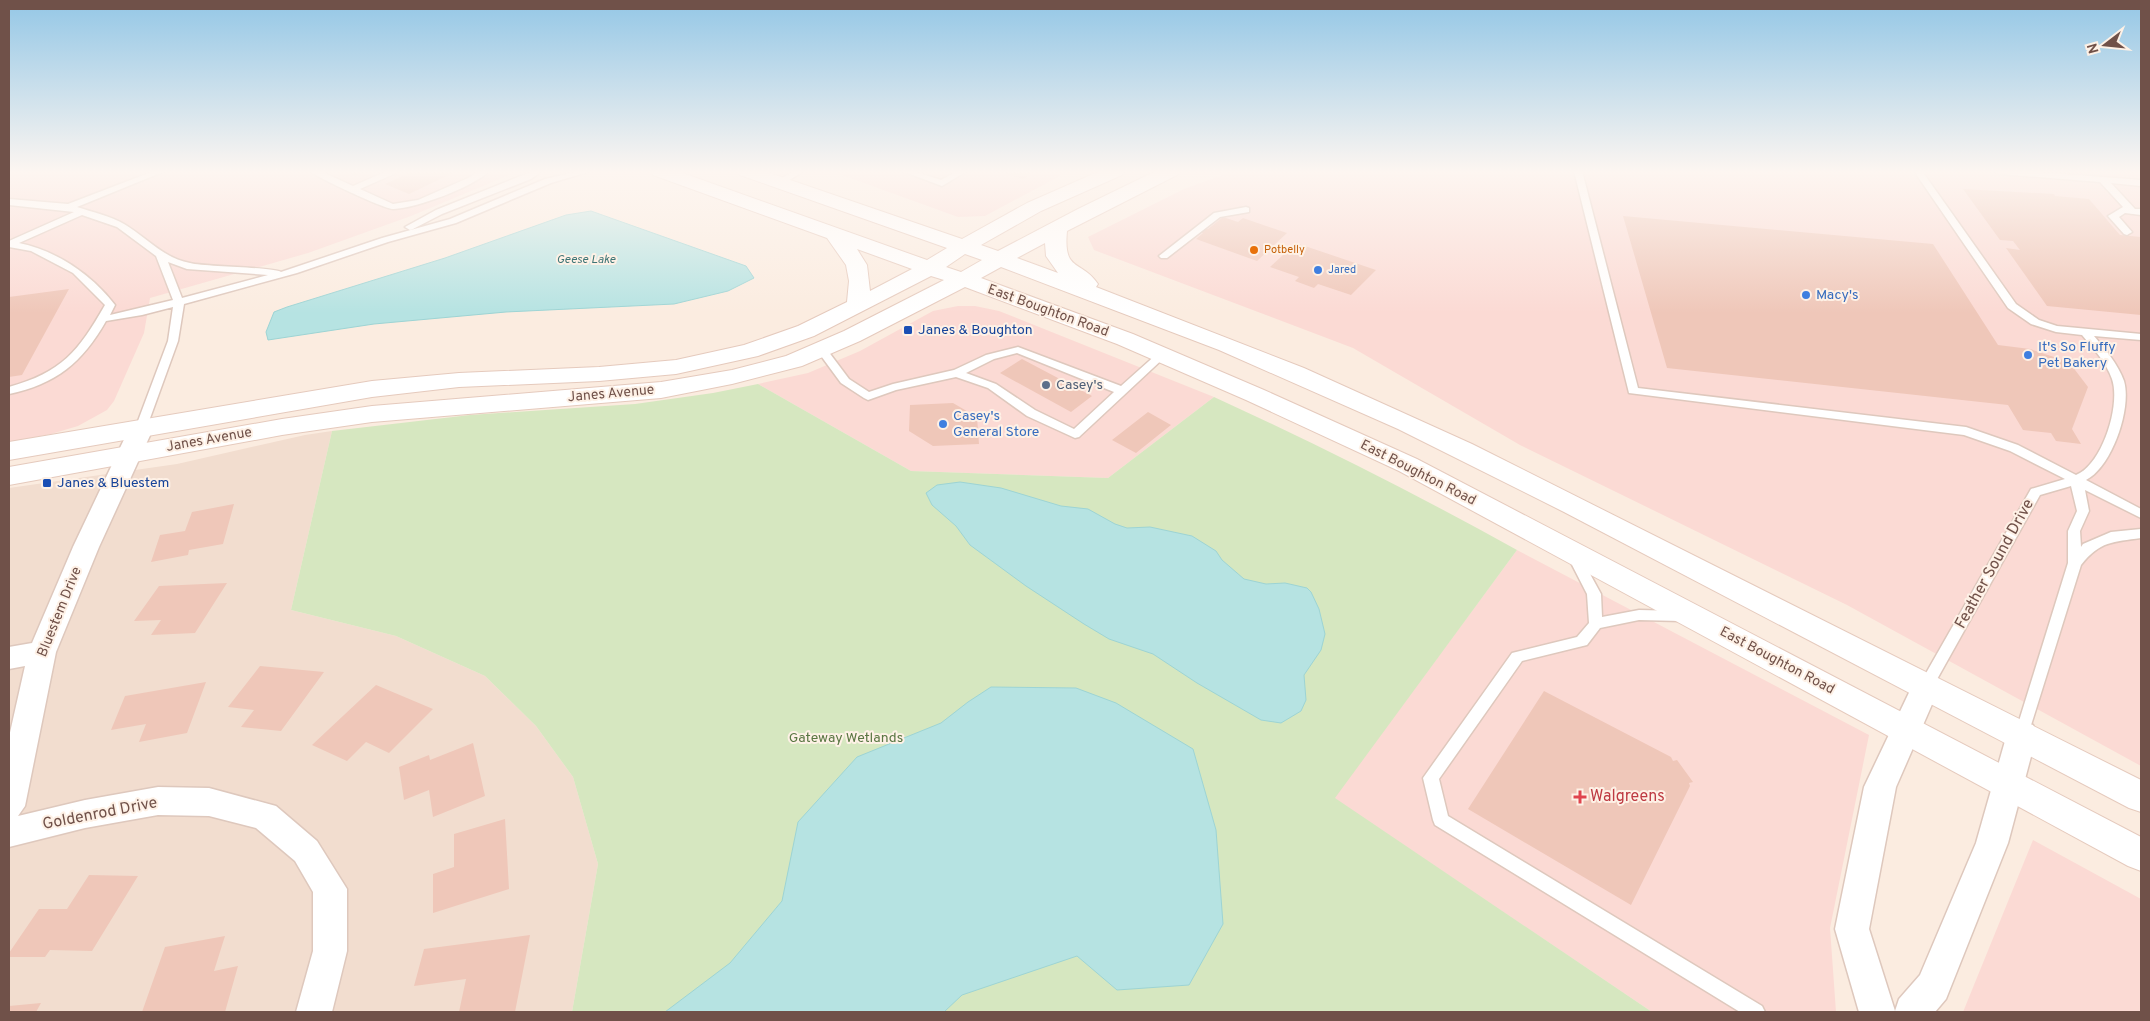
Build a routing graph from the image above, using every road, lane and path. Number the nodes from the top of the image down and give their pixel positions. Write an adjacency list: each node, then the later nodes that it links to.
1 (66, 219): 17 (lane)
2 (101, 219): 19 (lane)
3 (426, 219): 16 (lane)
4 (459, 219): 16 (lane)
5 (796, 219): 14 (main road, East Boughton Road)
6 (885, 219): 18 (main road)
7 (1013, 219): 18 (main road, Janes Avenue)
8 (1075, 219): 13 (main road, Janes Avenue)
9 (1212, 219): 20 (lane)
10 (1590, 219): 40 (lane)
11 (1952, 219): 29 (lane)
12 (2116, 219): 15 (lane)
13 (1057, 228): 21 (main road, Janes Avenue); 25 (main road)
14 (833, 232): 22 (main road, East Boughton Road); 27 (main road)
15 (2127, 232)
16 (385, 240): 23 (lane)
17 (9, 244): 28 (lane)
18 (964, 246): 21 (main road); 22 (main road, Janes Avenue)
19 (160, 255): 23 (lane); 26 (lane)
20 (1164, 256)
21 (1002, 259): 24 (main road, Janes Avenue); 25 (main road)
22 (927, 268): 24 (main road, East Boughton Road); 27 (main road, Janes Avenue)
23 (294, 271): 26 (lane)
24 (962, 280): 31 (main road, Janes Avenue); 32 (main road, East Boughton Road)
25 (1108, 299): 49 (main road)
26 (179, 302): 28 (lane); 36 (lane)
27 (858, 305): 36 (main road, Janes Avenue)
28 (102, 319): 34 (lane)
29 (2085, 332): 30 (lane); 40 (lane, Feather Sound Drive)
30 (2141, 337)
31 (821, 349): 33 (lane); 38 (main road, Janes Avenue)
32 (1162, 355): 35 (lane); 43 (main road, East Boughton Road)
33 (957, 374): 35 (lane); 35 (lane)
34 (9, 391)
35 (1122, 391)
36 (141, 429): 37 (main road, Janes Avenue); 38 (street, Bluestem Drive)
37 (9, 451)
38 (129, 455): 39 (main road, Janes Avenue); 47 (street, Bluestem Drive)
39 (9, 476)
40 (2076, 479): 41 (lane); 44 (lane); 49 (lane, Feather Sound Drive)
41 (2141, 514)
42 (2141, 534): 44 (lane)
43 (1572, 553): 45 (main road, East Boughton Road); 46 (lane)
44 (2075, 562): 51 (lane)
45 (1692, 617): 46 (lane); 50 (main road, East Boughton Road)
46 (1596, 624): 58 (lane)
47 (42, 652): 48 (street); 54 (street, Bluestem Drive)
48 (9, 658)
49 (1926, 686): 50 (street, Feather Sound Drive); 51 (main road)
50 (1906, 728): 52 (main road, East Boughton Road); 59 (street, Feather Sound Drive)
51 (2022, 734): 52 (street); 53 (main road)
52 (2008, 783): 56 (main road, East Boughton Road); 60 (street)
53 (2141, 797)
54 (9, 806)
55 (9, 833): 57 (street, Goldenrod Drive)
56 (2141, 855)
57 (314, 1012)
58 (1756, 1012)
59 (1877, 1012)
60 (1912, 1012)

